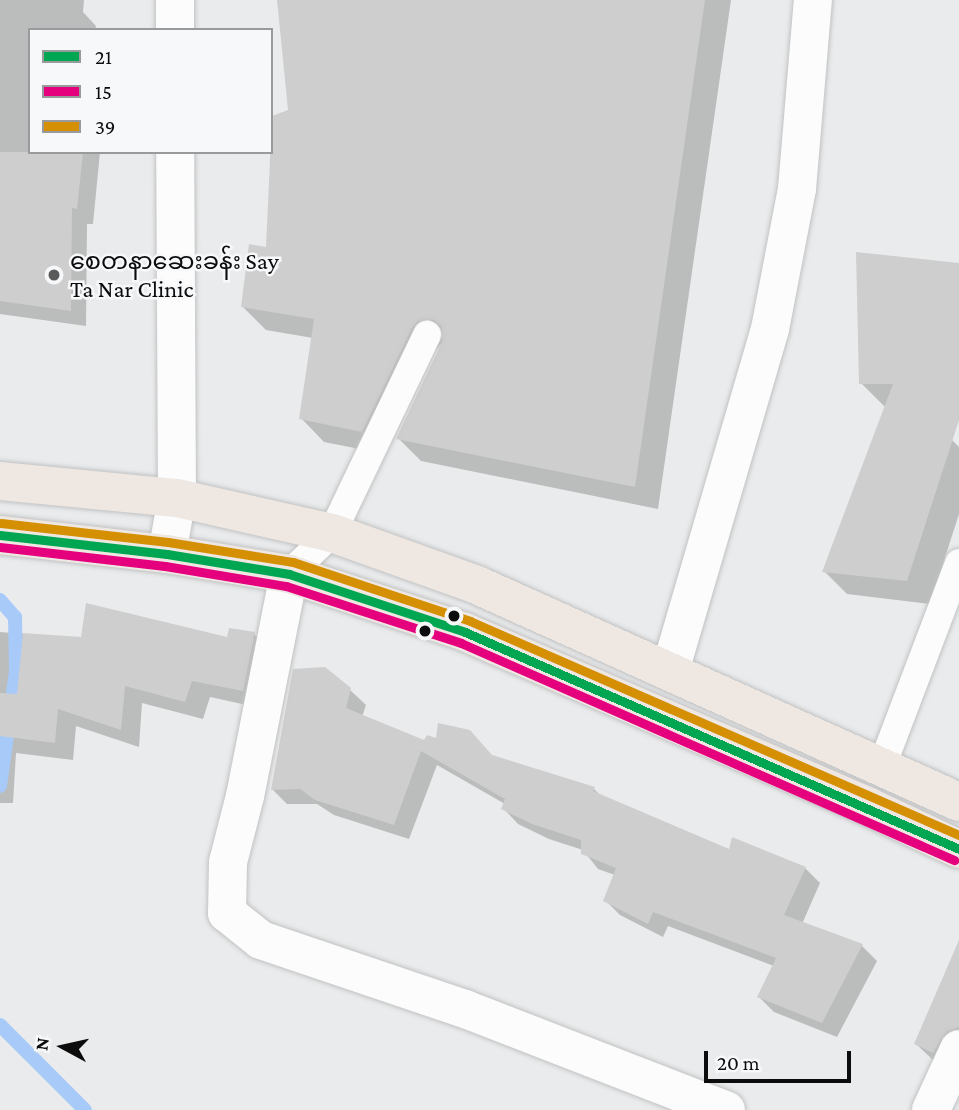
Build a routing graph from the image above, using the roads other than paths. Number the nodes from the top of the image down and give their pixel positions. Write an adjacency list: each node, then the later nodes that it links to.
1 (175, 0): 3 (street)
2 (813, 0): 13 (street)
3 (175, 28)
4 (176, 154): 7 (street)
5 (427, 335): 8 (lane)
6 (0, 481): 7 (main road)
7 (177, 498): 8 (main road); 10 (street)
8 (332, 533): 12 (lane); 13 (main road)
9 (0, 535): 10 (main road)
10 (166, 554): 12 (main road)
11 (959, 563): 14 (lane)
12 (289, 574): 16 (main road); 18 (street)
13 (670, 671): 14 (main road)
14 (882, 766): 15 (main road)
15 (959, 802)
16 (959, 849)
17 (959, 1049): 19 (street)
18 (726, 1110)
19 (931, 1110)

